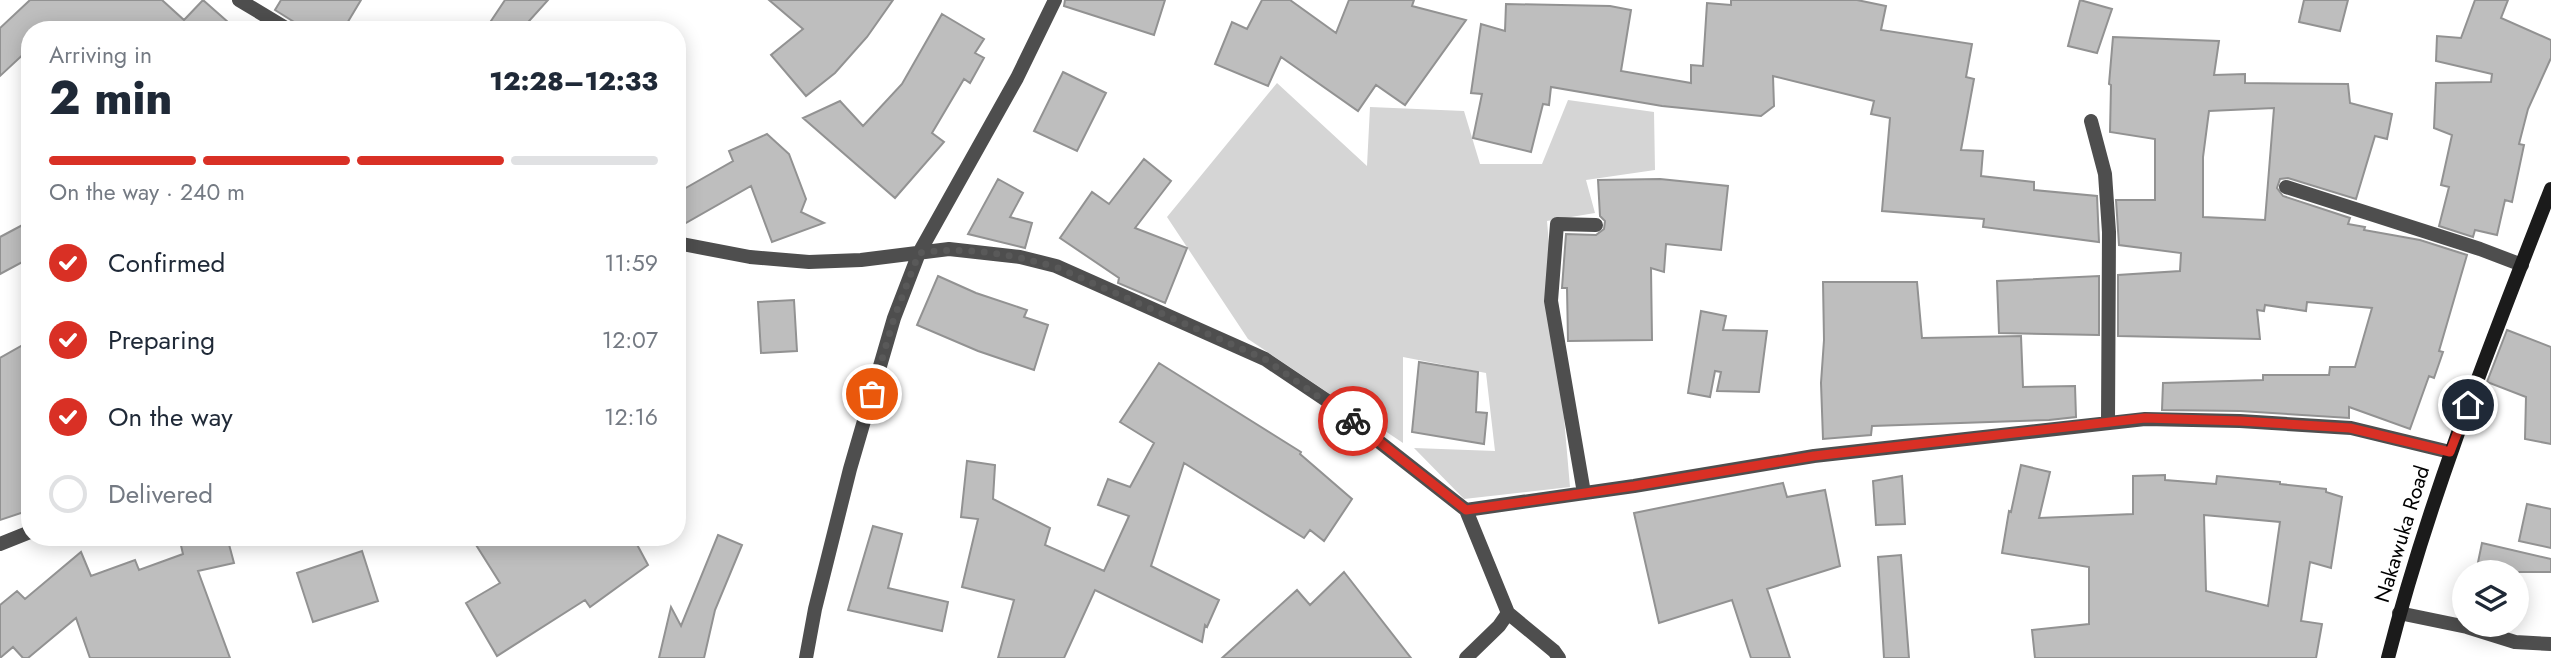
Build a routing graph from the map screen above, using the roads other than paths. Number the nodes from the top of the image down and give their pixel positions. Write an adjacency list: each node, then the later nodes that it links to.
1 (239, 0): 3 (street)
2 (1055, 0): 9 (street)
3 (274, 21)
4 (2091, 121): 11 (street)
5 (2286, 187): 10 (street)
6 (2551, 189): 10 (main road, Nakawuka Road)
7 (1596, 225): 13 (street)
8 (686, 245): 9 (street)
9 (919, 253): 14 (street); 20 (street)
10 (2522, 265): 12 (main road, Nakawuka Road)
11 (2108, 423): 12 (street); 13 (street)
12 (2450, 452): 18 (main road, Nakawuka Road)
13 (1584, 493): 14 (street)
14 (1466, 510): 17 (street)
15 (21, 534): 16 (street)
16 (1, 540)
17 (1508, 613): 21 (street); 22 (street)
18 (2399, 613): 19 (street); 23 (main road, Nakawuka Road)
19 (2551, 644)
20 (806, 658)
21 (1466, 658)
22 (1559, 658)
23 (2388, 658)

